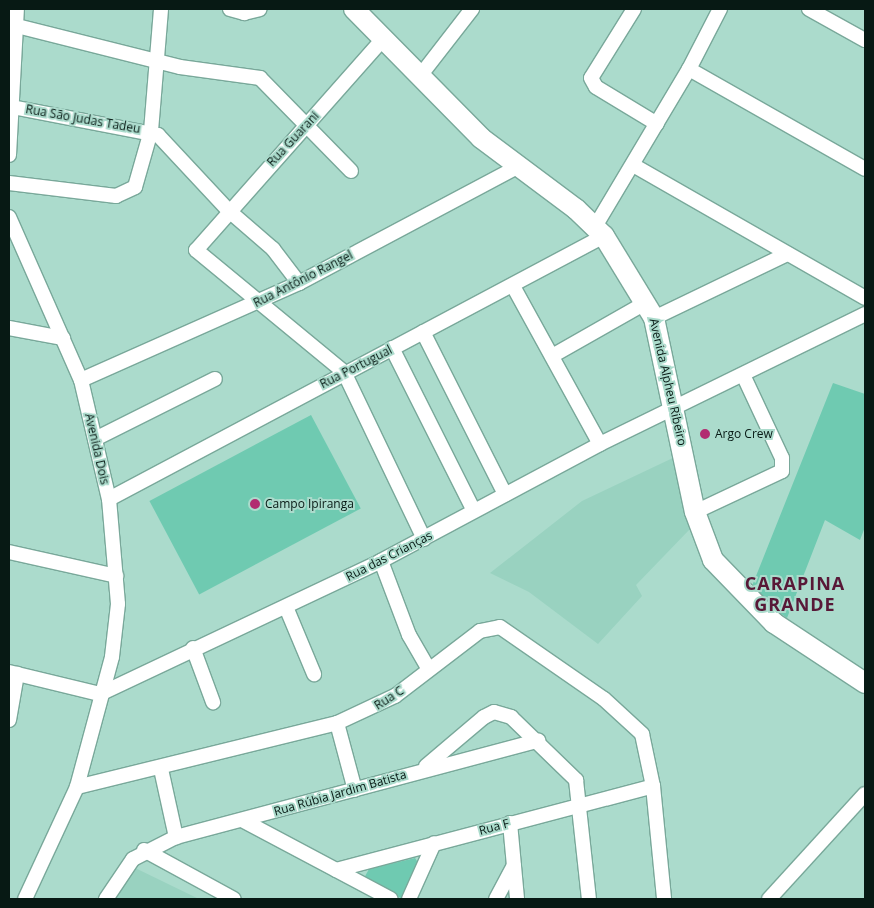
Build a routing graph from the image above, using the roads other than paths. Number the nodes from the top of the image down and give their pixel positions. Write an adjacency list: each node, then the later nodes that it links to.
1 (17, 9): 10 (street)
2 (161, 9): 13 (street)
3 (230, 9): 4 (street)
4 (260, 9)
5 (472, 9): 15 (street)
6 (634, 9): 18 (street)
7 (720, 9): 14 (street)
8 (809, 9): 12 (street)
9 (361, 11): 11 (street, Avenida Alpheu Ribeiro)
10 (12, 25): 13 (street); 16 (street)
11 (383, 39): 15 (street, Avenida Alpheu Ribeiro); 17 (street, Rua Guarani)
12 (865, 40)
13 (156, 61): 17 (street); 19 (street)
14 (690, 69): 18 (street); 23 (street)
15 (420, 76): 21 (street, Avenida Alpheu Ribeiro)
16 (12, 107): 19 (street, Rua São Judas Tadeu); 20 (street)
17 (308, 123): 24 (street); 26 (street, Rua Guarani)
18 (657, 124): 22 (street)
19 (151, 131): 25 (street); 26 (street, Rua São Judas Tadeu)
20 (9, 155)
21 (519, 166): 28 (street, Avenida Alpheu Ribeiro); 30 (street, Rua Antônio Rangel)
22 (633, 166): 28 (street); 29 (street)
23 (865, 170)
24 (351, 171)
25 (9, 183)
26 (228, 210): 30 (street, Rua São Judas Tadeu); 33 (street, Rua Guarani)
27 (9, 217): 38 (street, Avenida Dois)
28 (600, 231): 31 (street, Rua Portugual); 34 (street, Avenida Alpheu Ribeiro)
29 (787, 254): 32 (street); 34 (street)
30 (299, 283): 33 (street, Rua Antônio Rangel)
31 (513, 286): 37 (street, Rua Portugual); 40 (street)
32 (865, 298)
33 (257, 303): 41 (street); 44 (street, Rua Antônio Rangel)
34 (650, 310): 40 (street); 45 (street, Avenida Alpheu Ribeiro)
35 (865, 314): 42 (street, Rua das Crianças)
36 (9, 328): 38 (street)
37 (424, 332): 39 (street, Rua Portugual); 48 (street)
38 (63, 338): 44 (street, Avenida Dois)
39 (392, 348): 41 (street, Rua Portugual); 50 (street)
40 (552, 356): 47 (street)
41 (344, 372): 49 (street, Rua Portugual); 52 (street)
42 (744, 376): 45 (street, Rua das Crianças); 51 (street)
43 (215, 379): 46 (street)
44 (81, 380): 46 (street, Avenida Dois)
45 (675, 411): 47 (street, Rua das Crianças); 51 (street, Avenida Alpheu Ribeiro)
46 (95, 439): 49 (street, Avenida Dois)
47 (600, 444): 48 (street, Rua das Crianças)
48 (505, 494): 50 (street, Rua das Crianças)
49 (109, 498): 55 (street, Avenida Dois)
50 (474, 511): 52 (street, Rua das Crianças)
51 (695, 512): 61 (street, Avenida Alpheu Ribeiro)
52 (424, 539): 54 (street, Rua das Crianças)
53 (9, 552): 55 (street)
54 (381, 562): 56 (street, Rua das Crianças); 58 (street)
55 (116, 576): 62 (street, Avenida Dois)
56 (286, 607): 57 (street, Rua das Crianças); 60 (street)
57 (193, 648): 62 (street, Rua das Crianças); 63 (street)
58 (429, 669): 65 (street, Rua C); 69 (street, Rua C)
59 (13, 673): 62 (street); 64 (street)
60 (314, 674)
61 (865, 683)
62 (100, 694): 70 (street, Avenida Dois)
63 (213, 702)
64 (9, 720)
65 (337, 723): 67 (street, Rua C); 71 (street)
66 (538, 741): 68 (street, Rua Rúbia Jardim Batista); 68 (street); 73 (street)
67 (161, 769): 70 (street, Rua C); 76 (street)
68 (423, 769): 71 (street, Rua Rúbia Jardim Batista)
69 (653, 786): 73 (street, Rua F); 89 (street)
70 (77, 787): 81 (street, Avenida Dois)
71 (355, 790): 74 (street, Rua Rúbia Jardim Batista)
72 (865, 794): 90 (street)
73 (581, 802): 75 (street, Rua F); 88 (street)
74 (244, 821): 76 (street, Rua Rúbia Jardim Batista); 80 (street)
75 (510, 823): 77 (street, Rua F); 79 (street)
76 (176, 838): 78 (street, Rua Rúbia Jardim Batista)
77 (434, 843): 80 (street, Rua F); 85 (street)
78 (144, 850): 82 (street); 83 (street)
79 (514, 865): 86 (street); 87 (street)
80 (336, 870): 84 (street)
81 (25, 899)
82 (106, 899)
83 (234, 899)
84 (391, 899)
85 (409, 899)
86 (496, 899)
87 (517, 899)
88 (589, 899)
89 (664, 899)
90 (769, 899)

